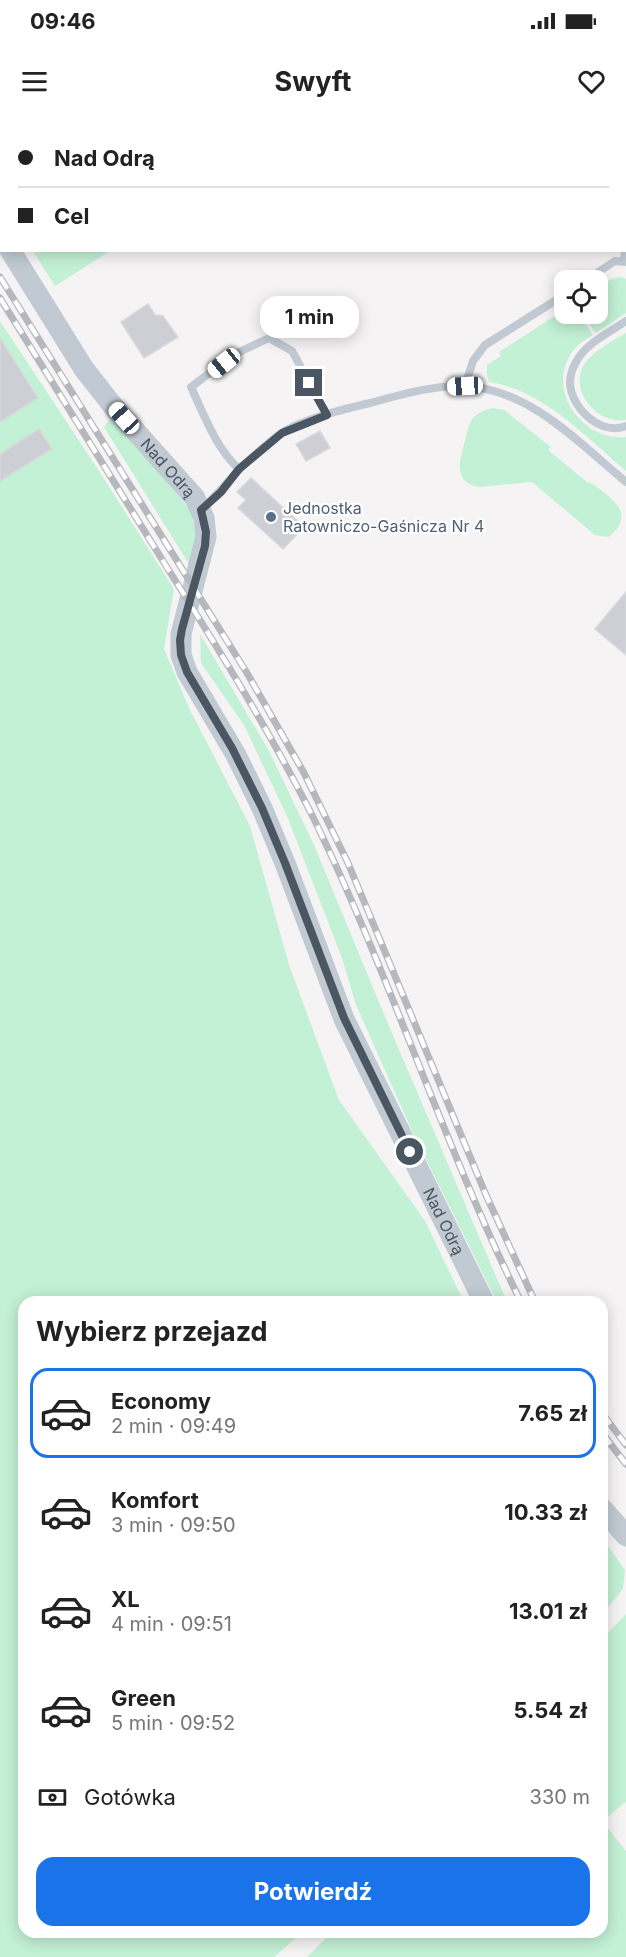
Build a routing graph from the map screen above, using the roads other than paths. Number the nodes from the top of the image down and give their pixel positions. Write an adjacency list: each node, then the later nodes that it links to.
1 (11, 252): 11 (street, Nad Odrą)
2 (625, 261): 3 (lane)
3 (601, 270)
4 (554, 301): 6 (lane)
5 (626, 321): 8 (lane)
6 (465, 386): 7 (lane); 10 (lane)
7 (327, 415): 9 (lane); 9 (lane)
8 (626, 426)
9 (239, 469): 11 (lane)
10 (626, 482)
11 (201, 510): 12 (street, Nad Odrą)
12 (481, 1296)
13 (608, 1515): 14 (street)
14 (626, 1536)

